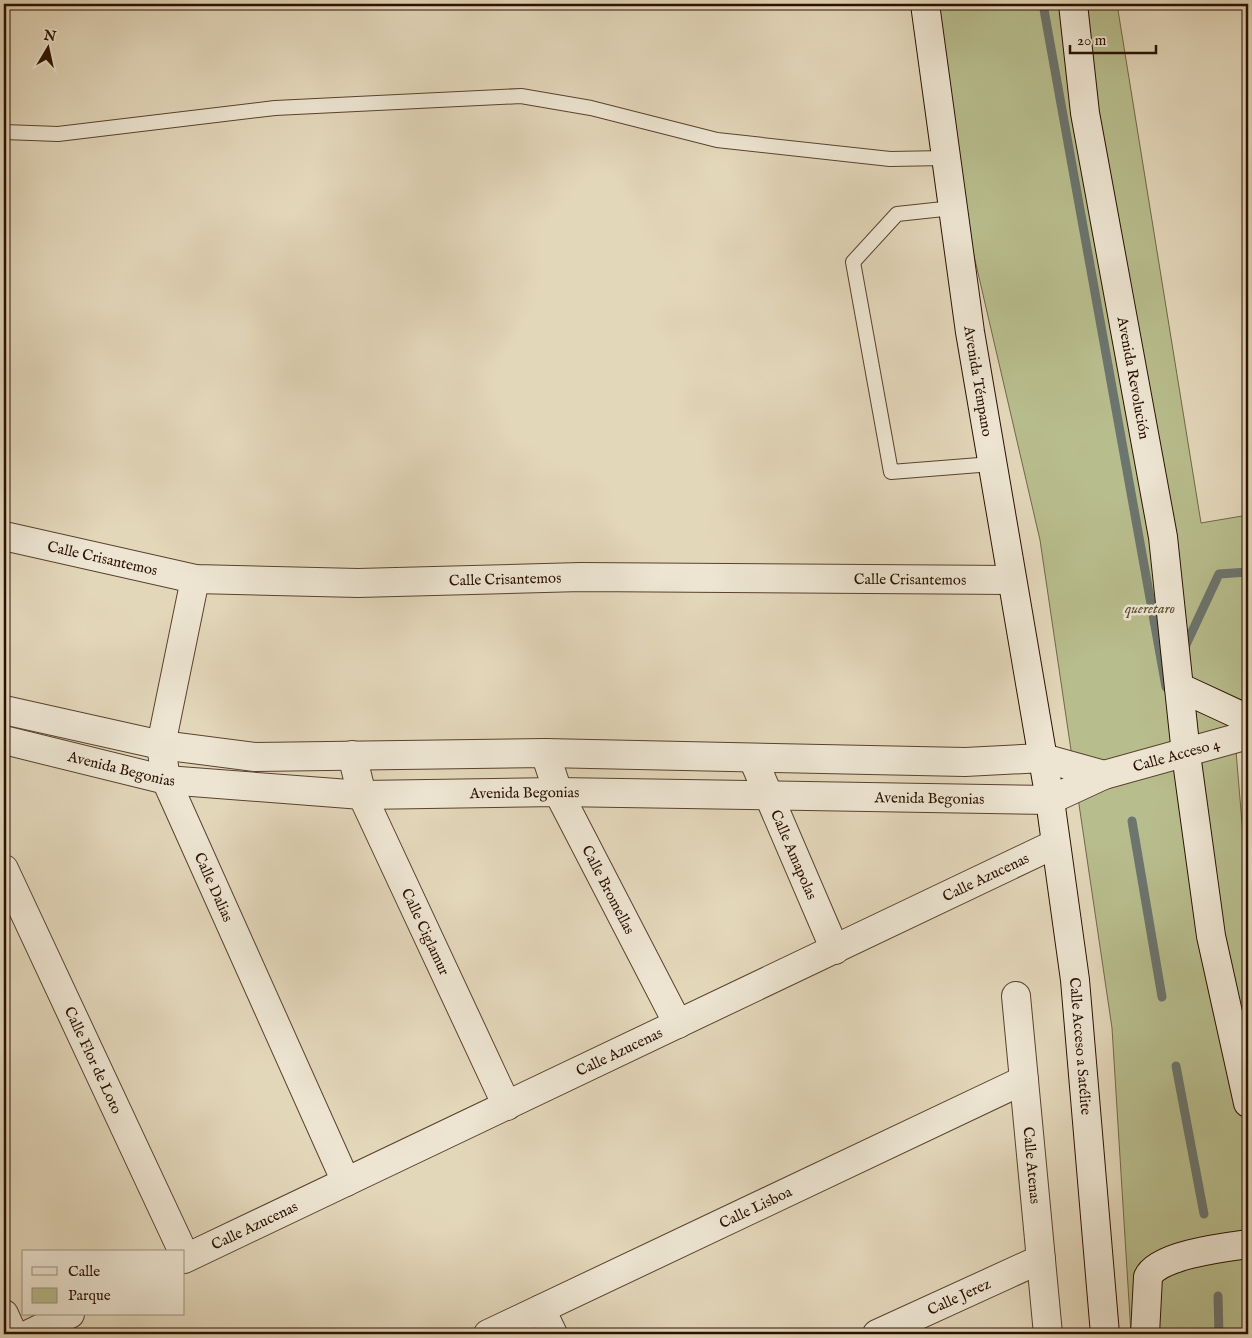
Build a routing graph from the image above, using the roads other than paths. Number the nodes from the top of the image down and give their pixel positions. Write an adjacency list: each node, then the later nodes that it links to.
1 (925, 4): 4 (street, Avenida Témpano)
2 (1073, 4): 10 (street, Avenida Revolución)
3 (4, 132): 4 (lane)
4 (946, 158): 5 (street, Avenida Témpano)
5 (953, 208): 6 (street, Avenida Témpano); 6 (lane)
6 (992, 464): 9 (street, Avenida Témpano)
7 (4, 536): 8 (street, Calle Crisantemos)
8 (196, 579): 9 (street, Calle Crisantemos); 15 (street, Calle Dalias)
9 (1012, 580): 20 (street, Avenida Témpano)
10 (1179, 686): 12 (street); 17 (street, Avenida Revolución)
11 (4, 710): 15 (street, Avenida Begonias)
12 (1248, 719)
13 (1248, 735): 17 (street, Calle Acceso 4)
14 (4, 740): 22 (street, Avenida Begonias)
15 (161, 745): 18 (street, Avenida Begonias); 22 (street, Calle Dalias)
16 (545, 753): 18 (street, Avenida Begonias); 19 (street, Avenida Begonias); 23 (street, Calle Bromellas)
17 (1186, 754): 21 (street, Calle Acceso 4); 33 (street)
18 (352, 756): 24 (street, Calle Ciglamur)
19 (753, 758): 20 (street, Avenida Begonias); 25 (street, Calle Amapolas)
20 (1042, 758): 21 (street, Calle Acceso 4); 26 (street, Calle Acceso a Satélite)
21 (1104, 775): 26 (street, Calle Acceso 4)
22 (166, 780): 24 (street, Avenida Begonias); 35 (street, Calle Dalias)
23 (558, 792): 24 (street, Avenida Begonias); 25 (street, Avenida Begonias); 31 (street, Calle Bromellas)
24 (362, 795): 34 (street, Calle Ciglamur)
25 (769, 797): 26 (street, Avenida Begonias); 29 (street, Calle Amapolas)
26 (1050, 800): 27 (street, Calle Acceso a Satélite)
27 (1055, 844): 29 (street, Calle Azucenas); 49 (street, Calle Acceso a Satélite)
28 (4, 869): 37 (street, Calle Flor de Loto)
29 (835, 950): 31 (street, Calle Azucenas)
30 (1016, 996): 32 (street, Calle Atenas)
31 (678, 1024): 34 (street, Calle Azucenas)
32 (1024, 1080): 39 (street, Calle Atenas); 40 (street, Calle Lisboa)
33 (1248, 1103)
34 (507, 1106): 35 (street, Calle Azucenas)
35 (346, 1182): 38 (street, Calle Azucenas)
36 (1247, 1244): 50 (street)
37 (181, 1250)
38 (185, 1256)
39 (1041, 1259): 47 (street, Calle Jerez); 48 (street, Calle Atenas)
40 (541, 1309): 45 (street, Calle Lisboa); 46 (street)
41 (4, 1314): 43 (street)
42 (66, 1316): 44 (street)
43 (13, 1334)
44 (29, 1334)
45 (488, 1334)
46 (553, 1334)
47 (876, 1334)
48 (1048, 1334)
49 (1105, 1334)
50 (1145, 1334)

